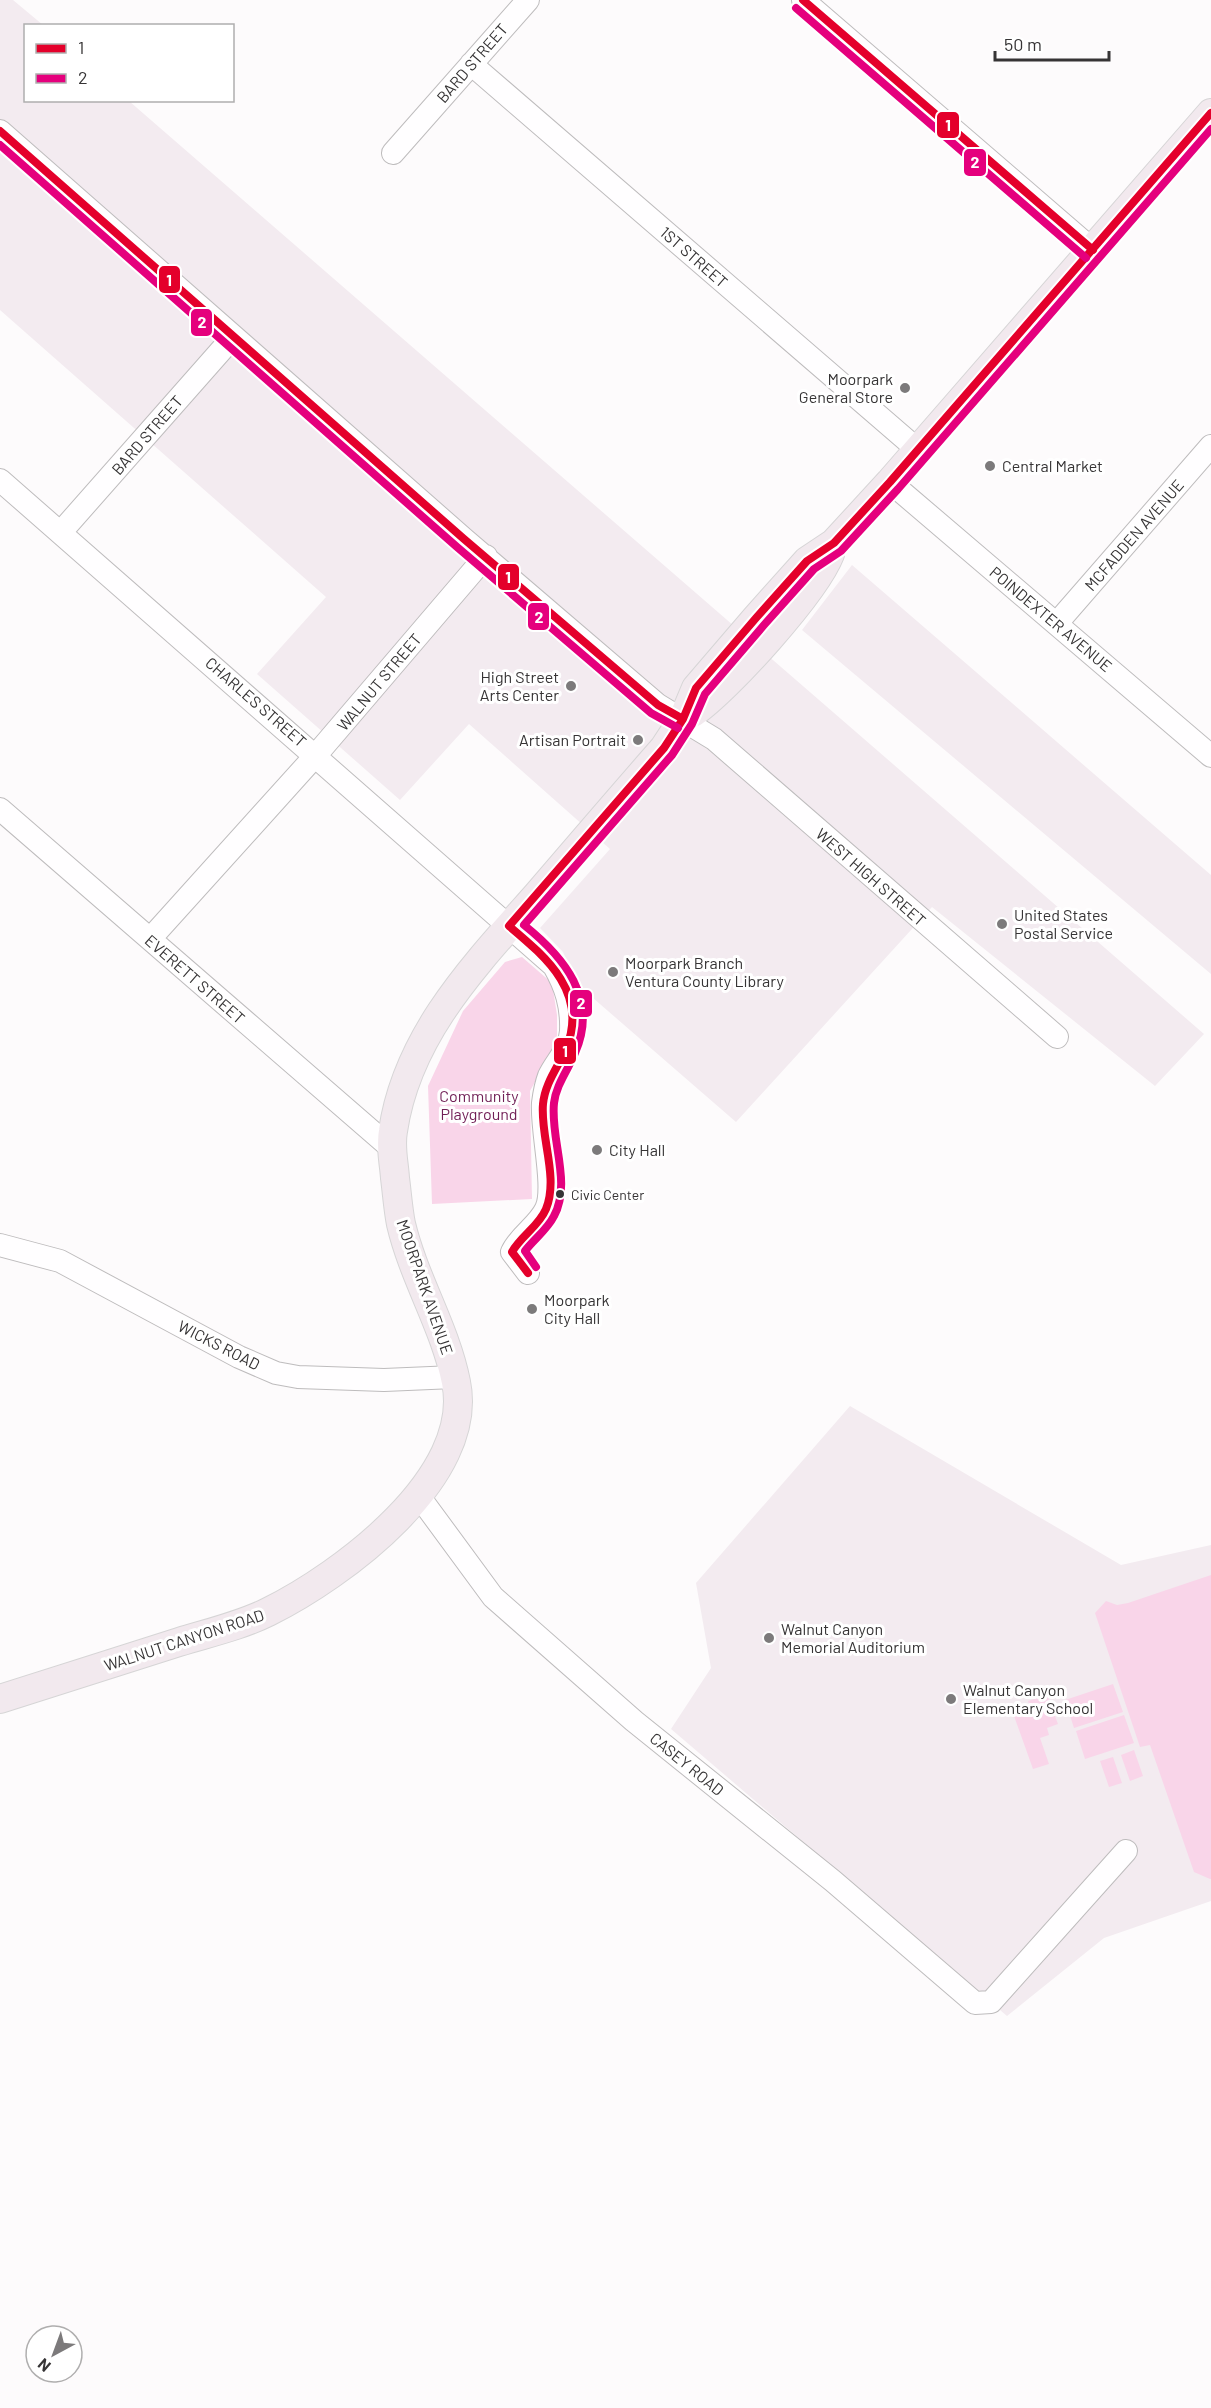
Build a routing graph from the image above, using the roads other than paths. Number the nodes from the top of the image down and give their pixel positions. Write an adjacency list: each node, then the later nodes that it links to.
1 (528, 0): 3 (street, BARD STREET)
2 (803, 0): 7 (street)
3 (471, 64): 6 (street, BARD STREET); 10 (street, 1ST STREET)
4 (1211, 113): 7 (main road, MOORPARK AVENUE)
5 (0, 131): 8 (street, WEST HIGH STREET)
6 (393, 153)
7 (1093, 250): 10 (main road, MOORPARK AVENUE)
8 (233, 337): 13 (street, BARD STREET); 14 (street, WEST HIGH STREET)
9 (1211, 446): 15 (street, MCFADDEN AVENUE)
10 (918, 450): 12 (main road, MOORPARK AVENUE)
11 (0, 480): 13 (street, CHARLES STREET)
12 (890, 482): 15 (street, POINDEXTER AVENUE); 16 (main road, MOORPARK AVENUE)
13 (61, 532): 17 (street, CHARLES STREET)
14 (486, 556): 16 (street, WEST HIGH STREET); 17 (street, WALNUT STREET)
15 (1057, 623): 18 (street, POINDEXTER AVENUE)
16 (683, 719): 20 (main road, MOORPARK AVENUE); 22 (street, WEST HIGH STREET)
17 (316, 755): 20 (street, CHARLES STREET); 21 (street, WALNUT STREET)
18 (1211, 755)
19 (0, 809): 21 (street, EVERETT STREET)
20 (510, 926): 23 (main road, MOORPARK AVENUE); 25 (street, CHARLES STREET)
21 (150, 939): 23 (street, EVERETT STREET)
22 (1057, 1037)
23 (391, 1148): 26 (main road, MOORPARK AVENUE)
24 (0, 1245): 26 (street, WICKS ROAD)
25 (528, 1273)
26 (454, 1377): 27 (main road, WALNUT CANYON ROAD)
27 (418, 1495): 28 (main road, WALNUT CANYON ROAD); 29 (street, CASEY ROAD)
28 (0, 1699)
29 (1126, 1851)

